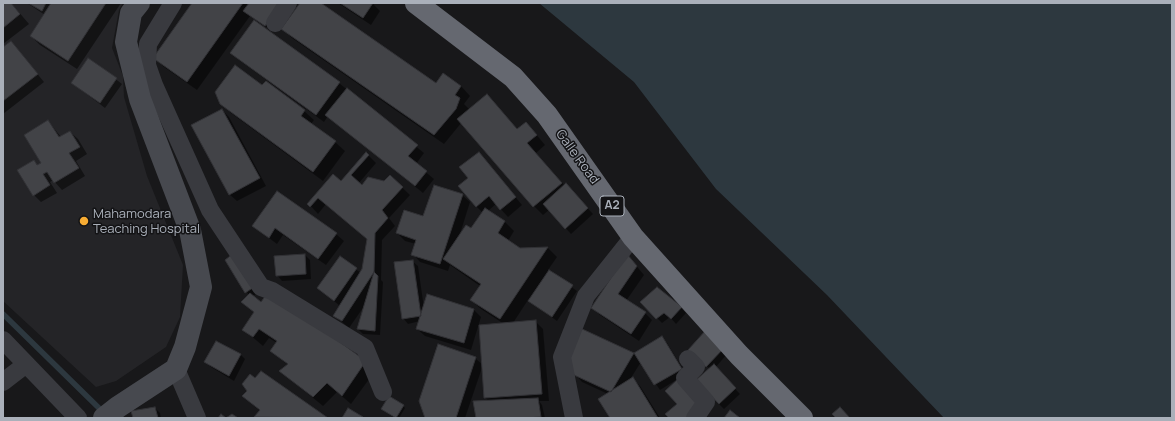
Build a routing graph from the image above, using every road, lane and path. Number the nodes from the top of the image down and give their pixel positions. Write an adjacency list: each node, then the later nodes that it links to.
1 (139, 3): 10 (street)
2 (288, 3): 5 (street)
3 (416, 3): 6 (highway, Galle Road / A2)
4 (168, 5): 12 (street)
5 (275, 23)
6 (633, 237): 16 (street); 18 (highway, Galle Road / A2)
7 (3, 340): 9 (street)
8 (688, 359): 17 (street)
9 (25, 365): 11 (street); 14 (street)
10 (176, 369): 13 (street); 15 (street)
11 (3, 382)
12 (383, 392)
13 (111, 412)
14 (78, 418)
15 (197, 418)
16 (574, 418)
17 (695, 418)
18 (802, 418)

